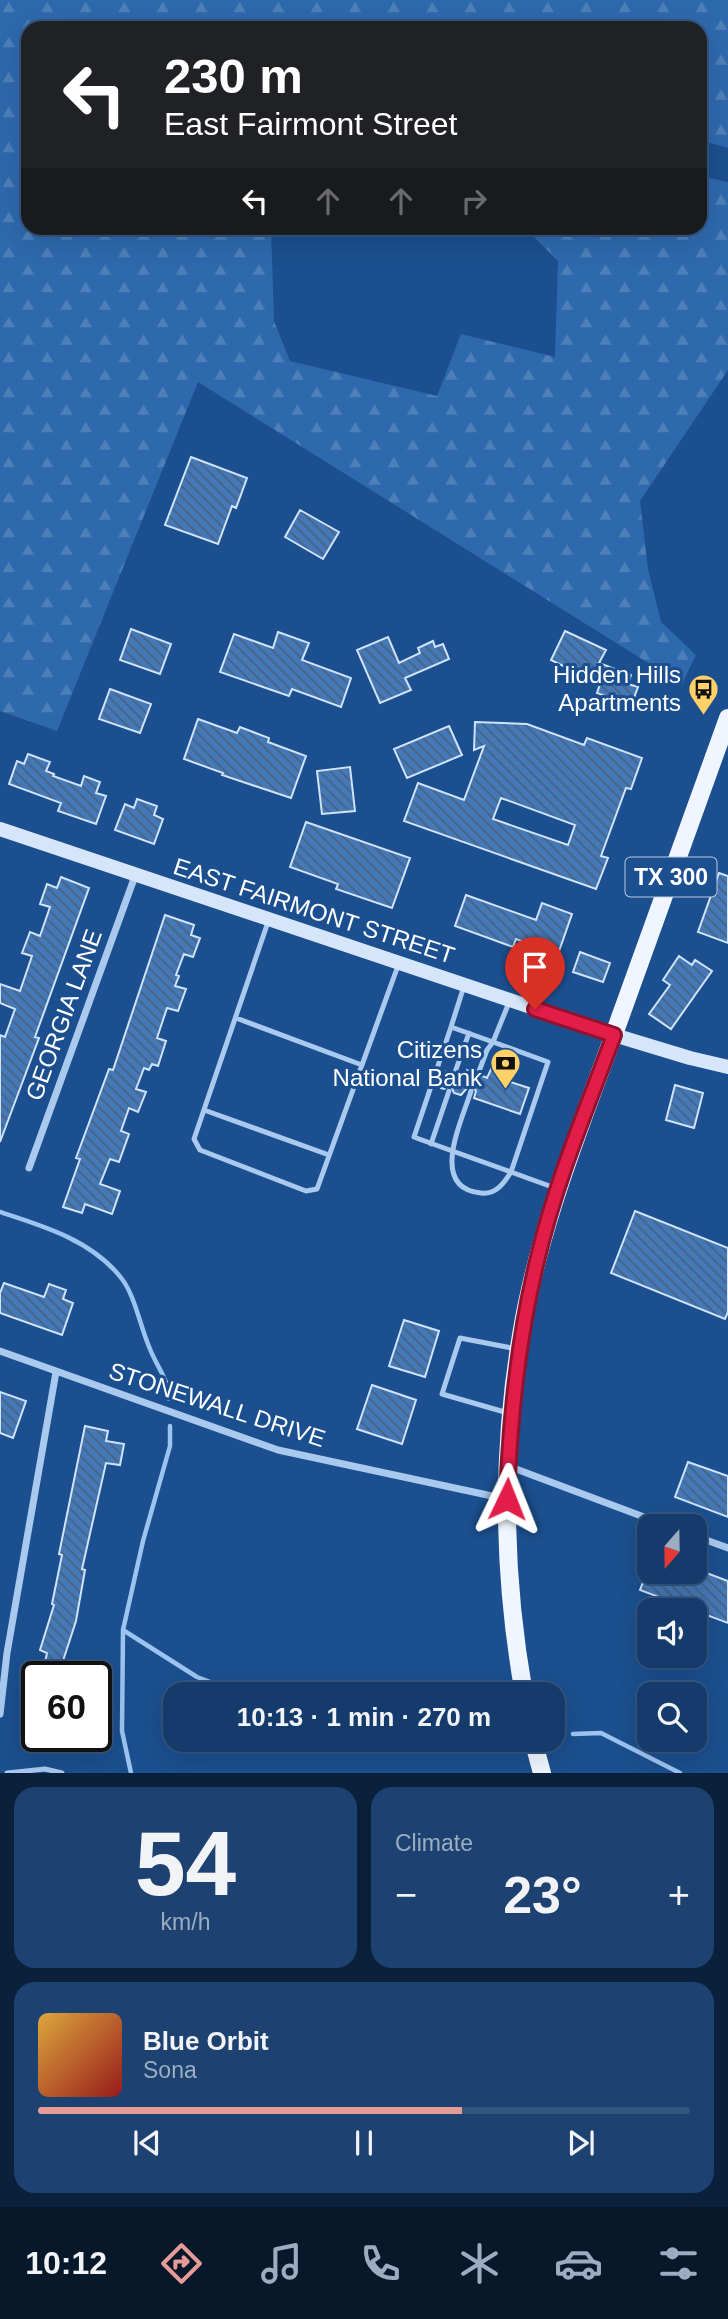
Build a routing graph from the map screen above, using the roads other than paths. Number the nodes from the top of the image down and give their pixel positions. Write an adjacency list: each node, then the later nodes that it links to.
1 (728, 718): 11 (main road, TX 300)
2 (0, 829): 3 (street, EAST FAIRMONT STREET)
3 (135, 876): 4 (street, EAST FAIRMONT STREET); 23 (street, GEORGIA LANE)
4 (269, 920): 5 (street, EAST FAIRMONT STREET); 8 (lane)
5 (399, 963): 6 (street, EAST FAIRMONT STREET); 13 (lane)
6 (465, 985): 7 (street, EAST FAIRMONT STREET); 9 (lane)
7 (510, 1000): 11 (street, EAST FAIRMONT STREET); 12 (lane)
8 (236, 1018): 13 (lane); 19 (lane)
9 (451, 1027): 10 (lane); 20 (lane)
10 (469, 1033): 12 (lane); 16 (lane)
11 (614, 1035): 14 (street, EAST FAIRMONT STREET); 25 (main road, TX 300)
12 (493, 1042): 15 (lane); 24 (lane)
13 (362, 1065): 22 (lane)
14 (728, 1067)
15 (478, 1074)
16 (454, 1075)
17 (449, 1091): 20 (lane)
18 (471, 1091): 21 (lane)
19 (204, 1110): 22 (lane); 22 (lane)
20 (431, 1144): 21 (lane)
21 (452, 1151): 24 (lane); 24 (lane)
22 (329, 1155)
23 (29, 1168)
24 (511, 1172): 25 (lane)
25 (558, 1189): 26 (main road, TX 300)
26 (519, 1350): 29 (main road, TX 300); 29 (lane)
27 (0, 1351): 28 (street, STONEWALL DRIVE)
28 (56, 1371): 31 (street, STONEWALL DRIVE); 36 (street)
29 (511, 1413): 30 (main road, TX 300)
30 (508, 1466): 31 (main road, TX 300); 32 (street)
31 (507, 1499): 35 (main road, TX 300)
32 (637, 1514)
33 (707, 1540): 34 (street)
34 (728, 1548)
35 (522, 1682)
36 (0, 1714)
37 (537, 1752): 40 (main road)
38 (7, 1773): 39 (lane)
39 (62, 1773)
40 (542, 1773)

